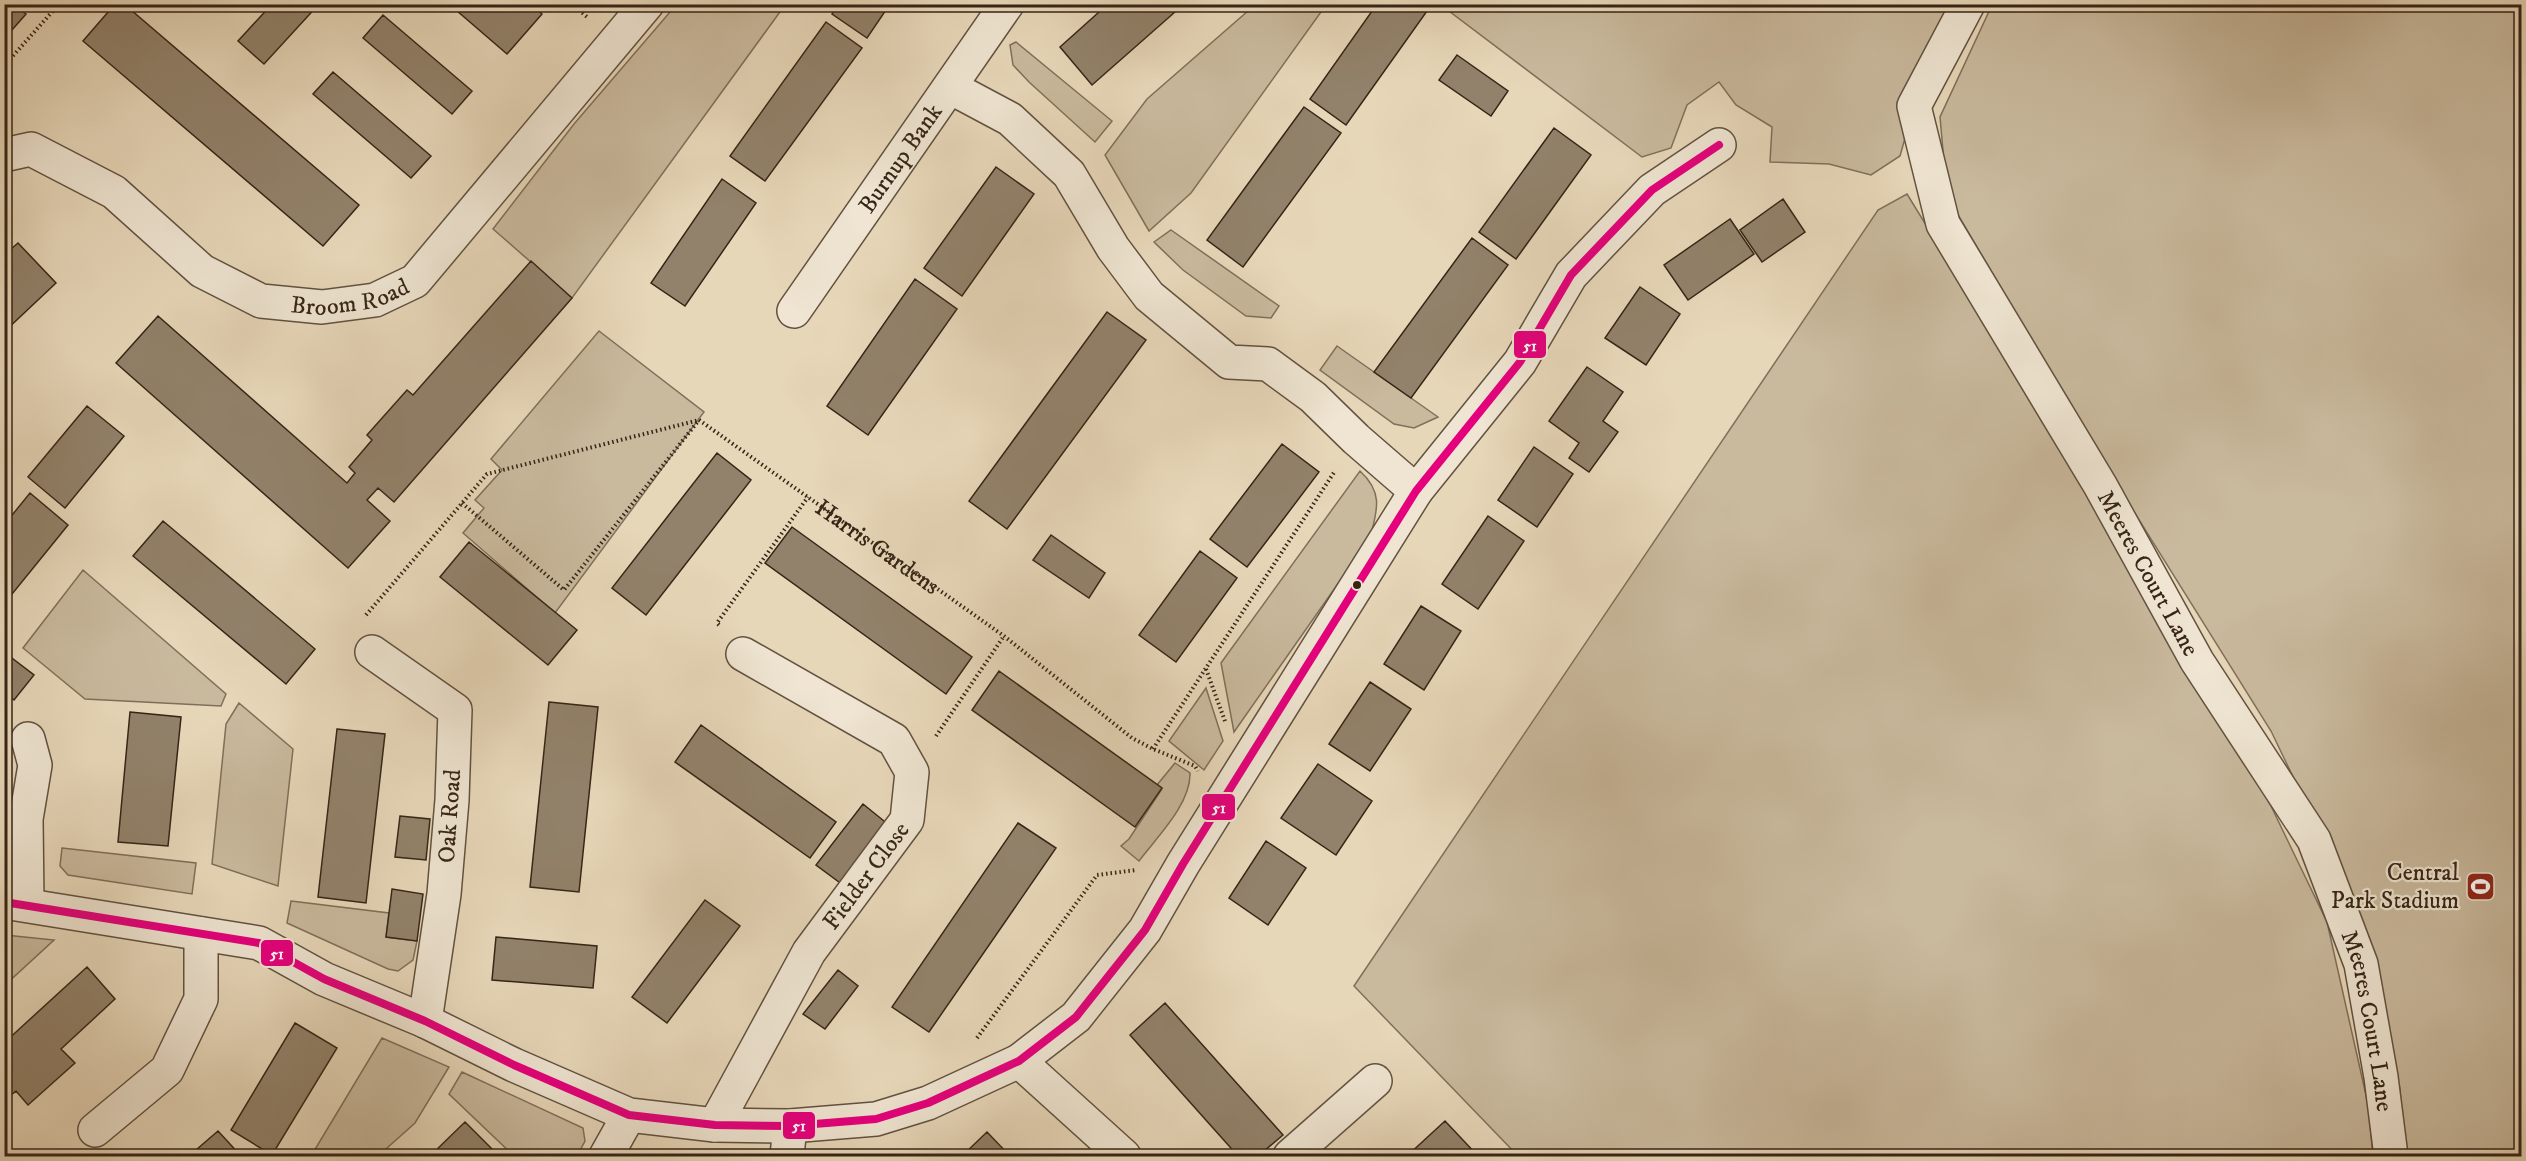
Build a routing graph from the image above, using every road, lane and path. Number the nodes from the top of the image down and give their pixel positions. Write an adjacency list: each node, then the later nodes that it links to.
1 (59, 4): 5 (path)
2 (647, 4): 8 (street, Broom Road)
3 (1007, 4): 6 (street, Burnup Bank)
4 (1968, 4): 38 (street, Meeres Court Lane)
5 (4, 66)
6 (950, 87): 9 (street, Burnup Bank); 11 (street)
7 (1719, 145): 12 (street)
8 (4, 155)
9 (794, 311)
10 (699, 420): 13 (path, Harris Gardens); 14 (path); 14 (path)
11 (1356, 439): 12 (street); 18 (path)
12 (1416, 491): 21 (street)
13 (808, 497): 15 (path, Harris Gardens); 17 (path)
14 (462, 503): 16 (path)
15 (1004, 636): 20 (path, Harris Gardens); 22 (path)
16 (372, 652): 27 (street, Oak Road)
17 (743, 654): 22 (street)
18 (1206, 668): 20 (path); 21 (path)
19 (28, 739): 25 (street)
20 (1153, 749): 23 (path, Harris Gardens)
21 (1242, 769): 23 (street)
22 (912, 772): 32 (street, Fielder Close)
23 (1219, 808): 24 (street)
24 (1183, 864): 28 (path); 29 (street)
25 (16, 903): 26 (street)
26 (201, 934): 27 (street); 33 (street)
27 (425, 1021): 31 (street)
28 (970, 1046)
29 (1019, 1060): 34 (street); 36 (street)
30 (1375, 1081): 37 (street)
31 (629, 1115): 32 (street); 35 (street)
32 (715, 1125): 34 (street)
33 (95, 1130)
34 (788, 1141)
35 (606, 1156)
36 (1125, 1156)
37 (1290, 1156)
38 (2391, 1156)

